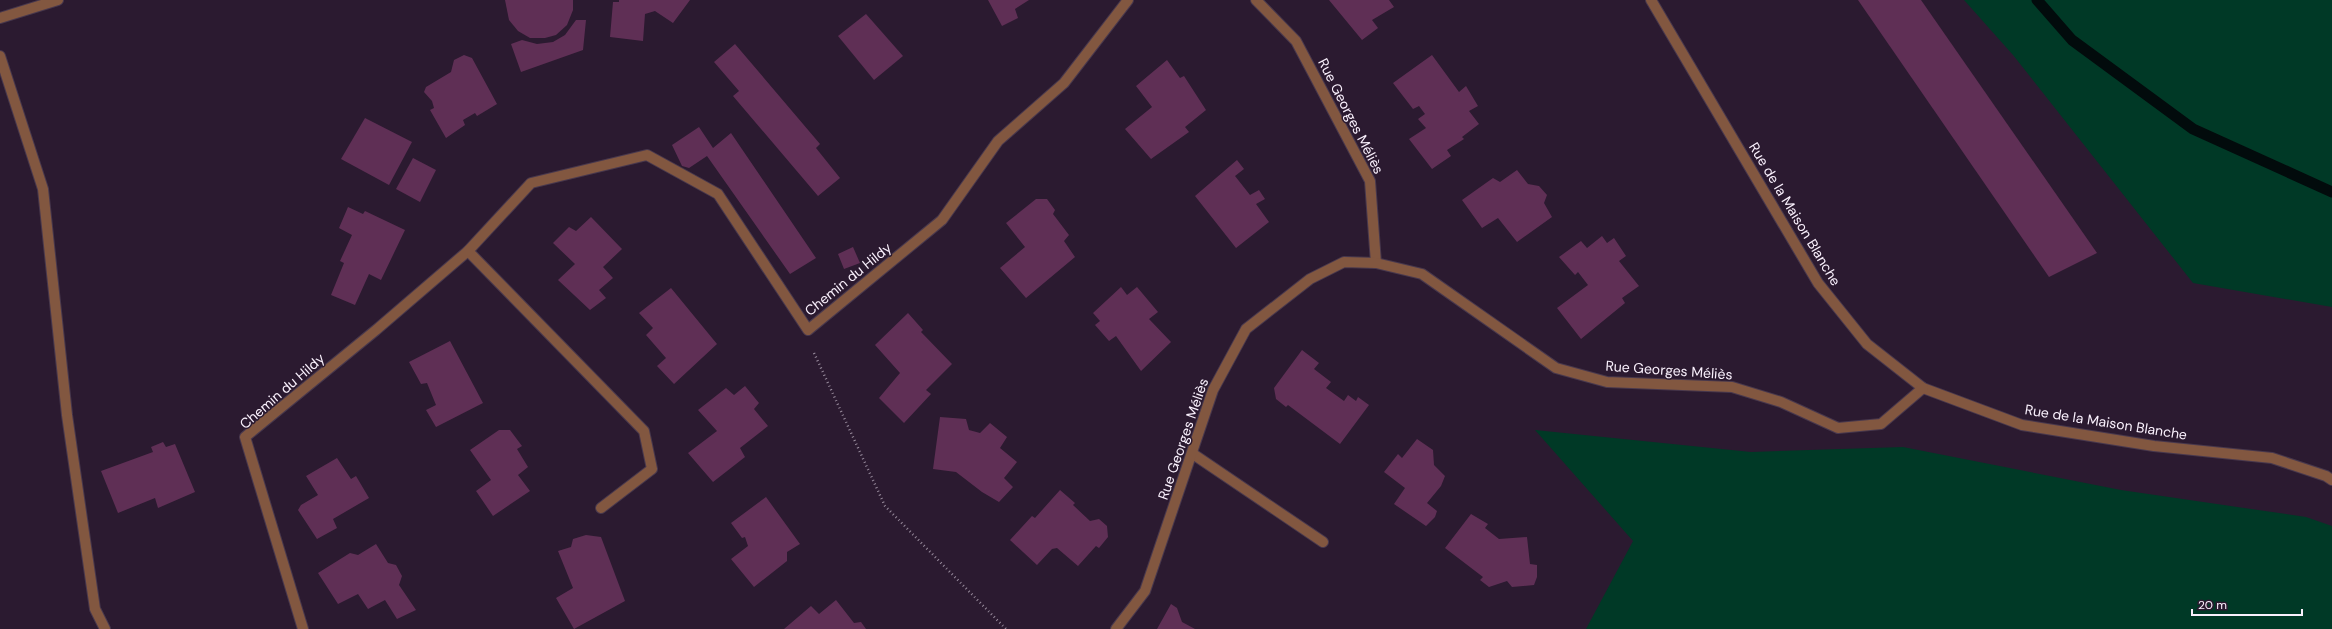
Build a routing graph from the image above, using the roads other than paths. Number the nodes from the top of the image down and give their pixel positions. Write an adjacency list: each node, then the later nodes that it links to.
1 (58, 0): 5 (street)
2 (1128, 0): 7 (street, Chemin du Hildy)
3 (1256, 0): 8 (street, Rue Georges Méliès)
4 (1651, 0): 9 (street, Rue de la Maison Blanche)
5 (0, 18)
6 (0, 56): 14 (street)
7 (468, 251): 12 (street); 15 (street, Chemin du Hildy)
8 (1376, 263): 9 (street, Rue Georges Méliès); 10 (street, Rue Georges Méliès)
9 (1923, 388): 11 (street, Rue de la Maison Blanche)
10 (1193, 454): 13 (street); 16 (street, Rue Georges Méliès)
11 (2332, 480)
12 (601, 508)
13 (1323, 542)
14 (105, 629)
15 (303, 629)
16 (1116, 629)

